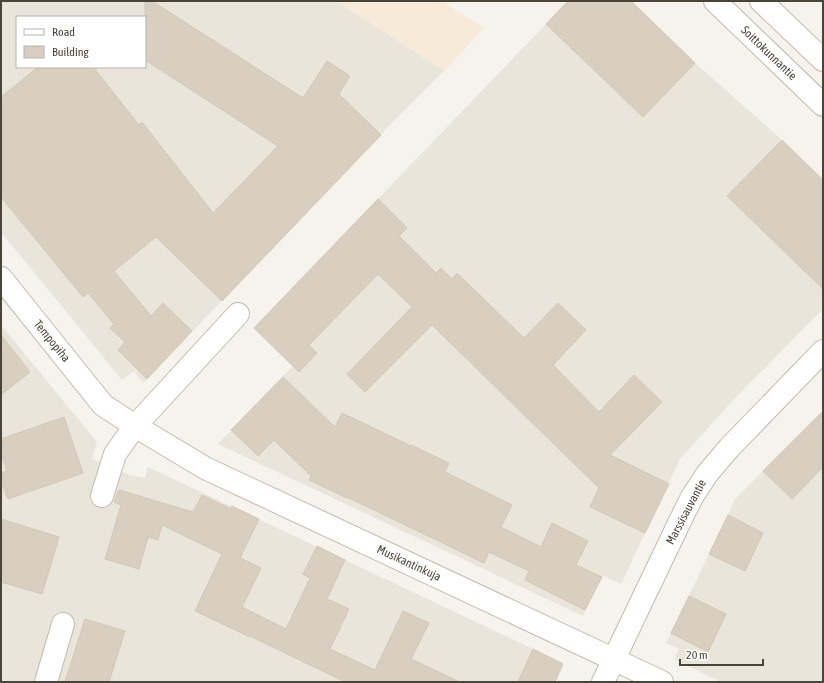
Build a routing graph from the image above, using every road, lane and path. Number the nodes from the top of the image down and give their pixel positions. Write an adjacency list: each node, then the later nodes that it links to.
1 (715, 1): 4 (street, Soittokunnantie)
2 (761, 1): 3 (street)
3 (823, 60)
4 (823, 105)
5 (1, 278): 8 (street, Tempopiha)
6 (238, 314): 8 (street)
7 (823, 351): 11 (street, Marssisauvantie)
8 (135, 426): 9 (street); 11 (street, Musikantinkuja)
9 (102, 496)
10 (64, 624): 12 (street)
11 (614, 659): 13 (street, Marssisauvantie); 14 (street, Musikantinkuja)
12 (46, 682)
13 (603, 682)
14 (662, 682)

